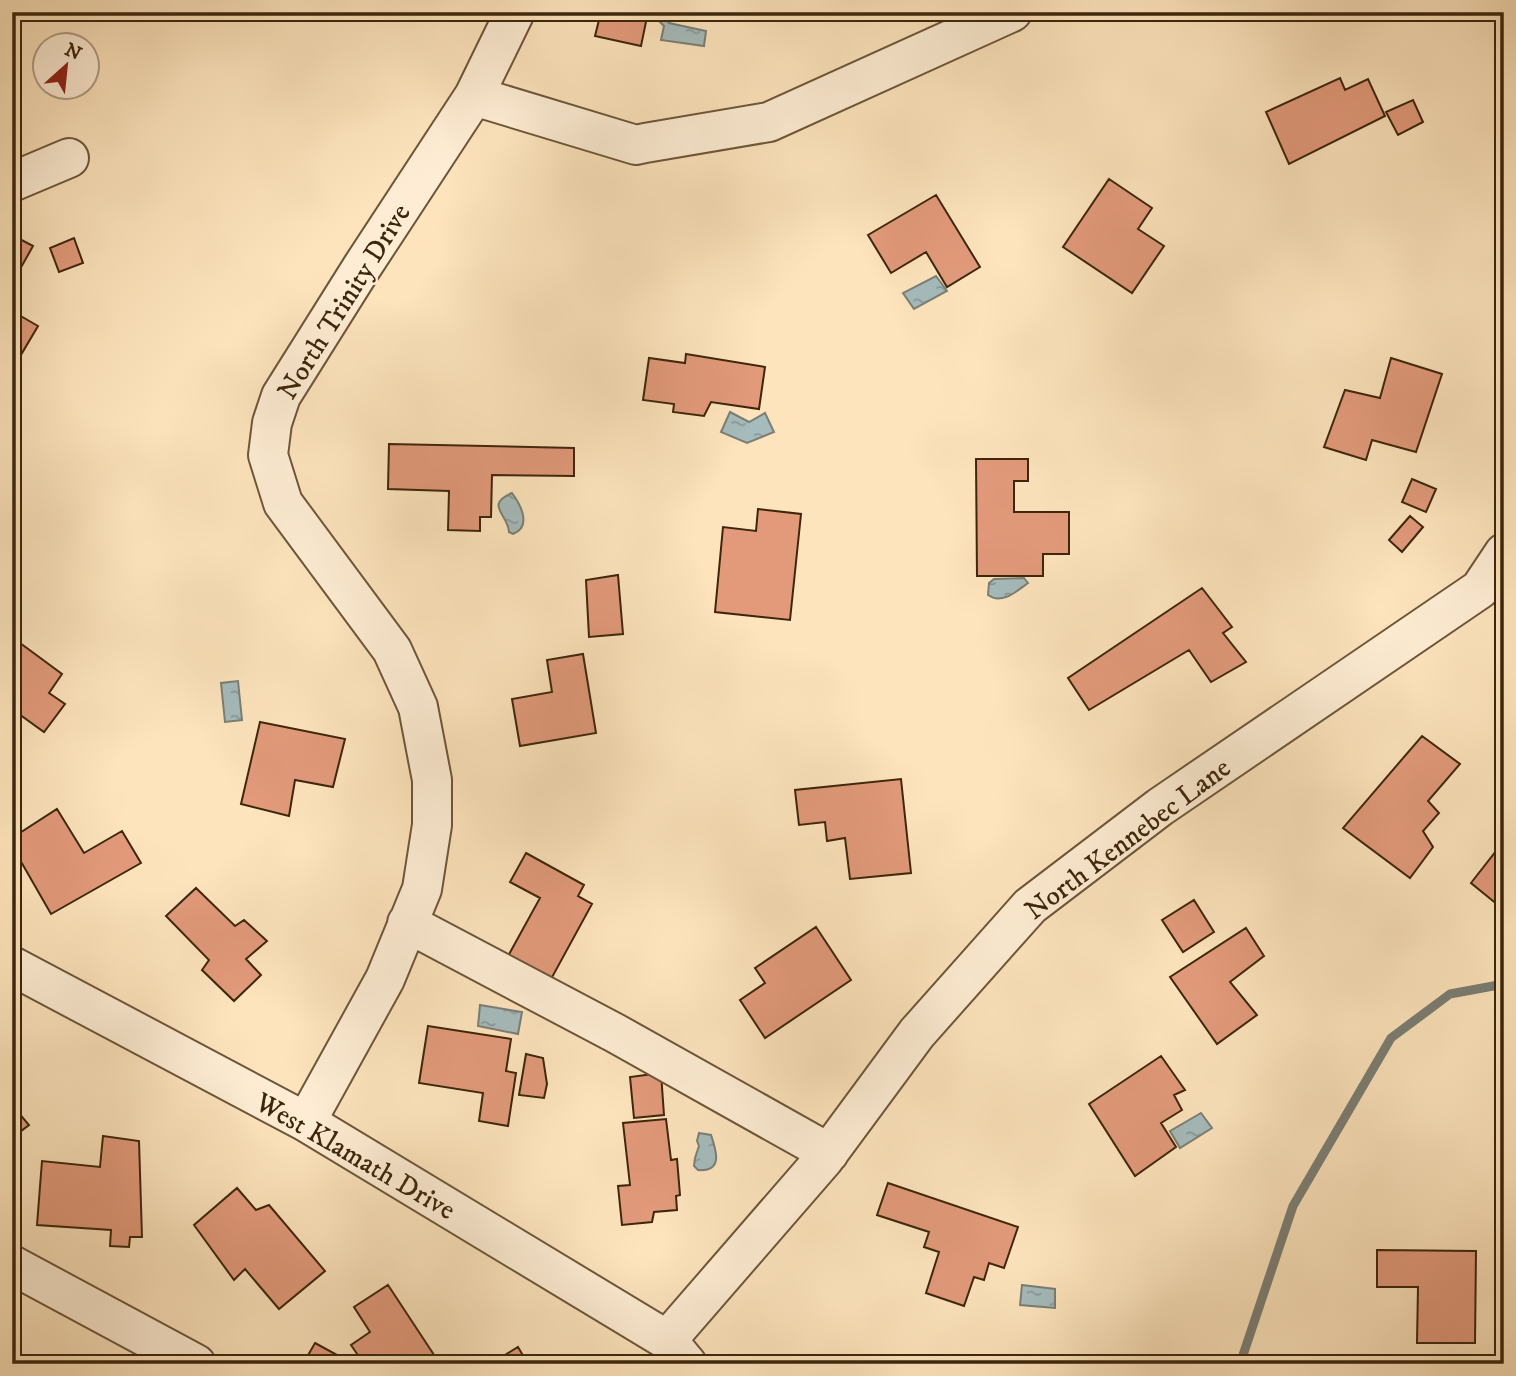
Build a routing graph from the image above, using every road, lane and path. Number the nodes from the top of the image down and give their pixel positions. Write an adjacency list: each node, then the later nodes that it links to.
1 (515, 12): 3 (street, North Trinity Drive)
2 (1012, 12): 3 (street)
3 (474, 96): 7 (street, North Trinity Drive)
4 (69, 158): 5 (street)
5 (12, 182)
6 (1504, 553): 10 (street, North Kennebec Lane)
7 (407, 923): 9 (street, North Trinity Drive); 10 (street)
8 (12, 966): 9 (street, West Klamath Drive)
9 (306, 1122): 12 (street, West Klamath Drive)
10 (829, 1153): 12 (street, North Kennebec Lane)
11 (12, 1265): 13 (street)
12 (677, 1352)
13 (196, 1364)

